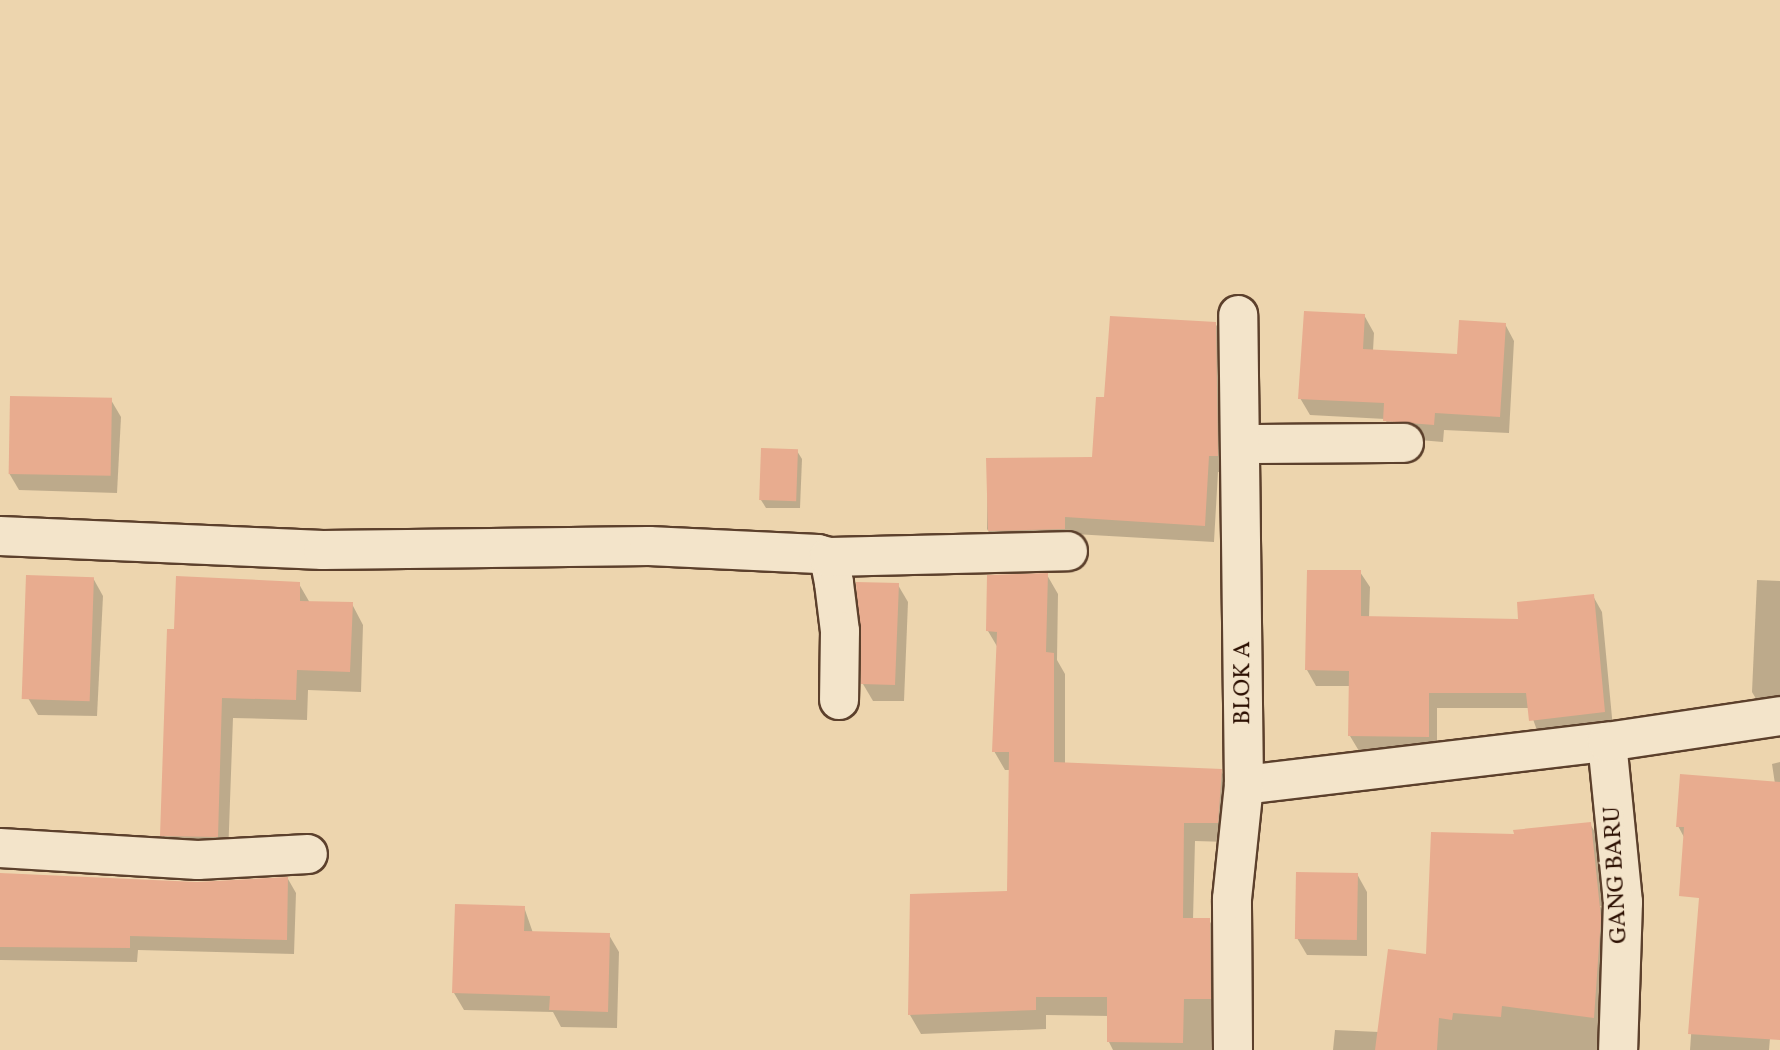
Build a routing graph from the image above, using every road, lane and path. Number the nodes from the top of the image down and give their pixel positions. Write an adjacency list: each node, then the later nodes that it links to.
1 (1238, 315): 3 (street, BLOK A)
2 (1404, 443): 3 (street)
3 (1241, 444): 10 (street, BLOK A)
4 (0, 536): 6 (street)
5 (1068, 551): 6 (street)
6 (829, 557): 7 (street)
7 (839, 700)
8 (1780, 716): 9 (street)
9 (1607, 742): 10 (street); 14 (street, GANG BARU)
10 (1244, 785): 13 (street, BLOK A)
11 (0, 848): 12 (street)
12 (308, 853)
13 (1233, 1050)
14 (1618, 1050)

